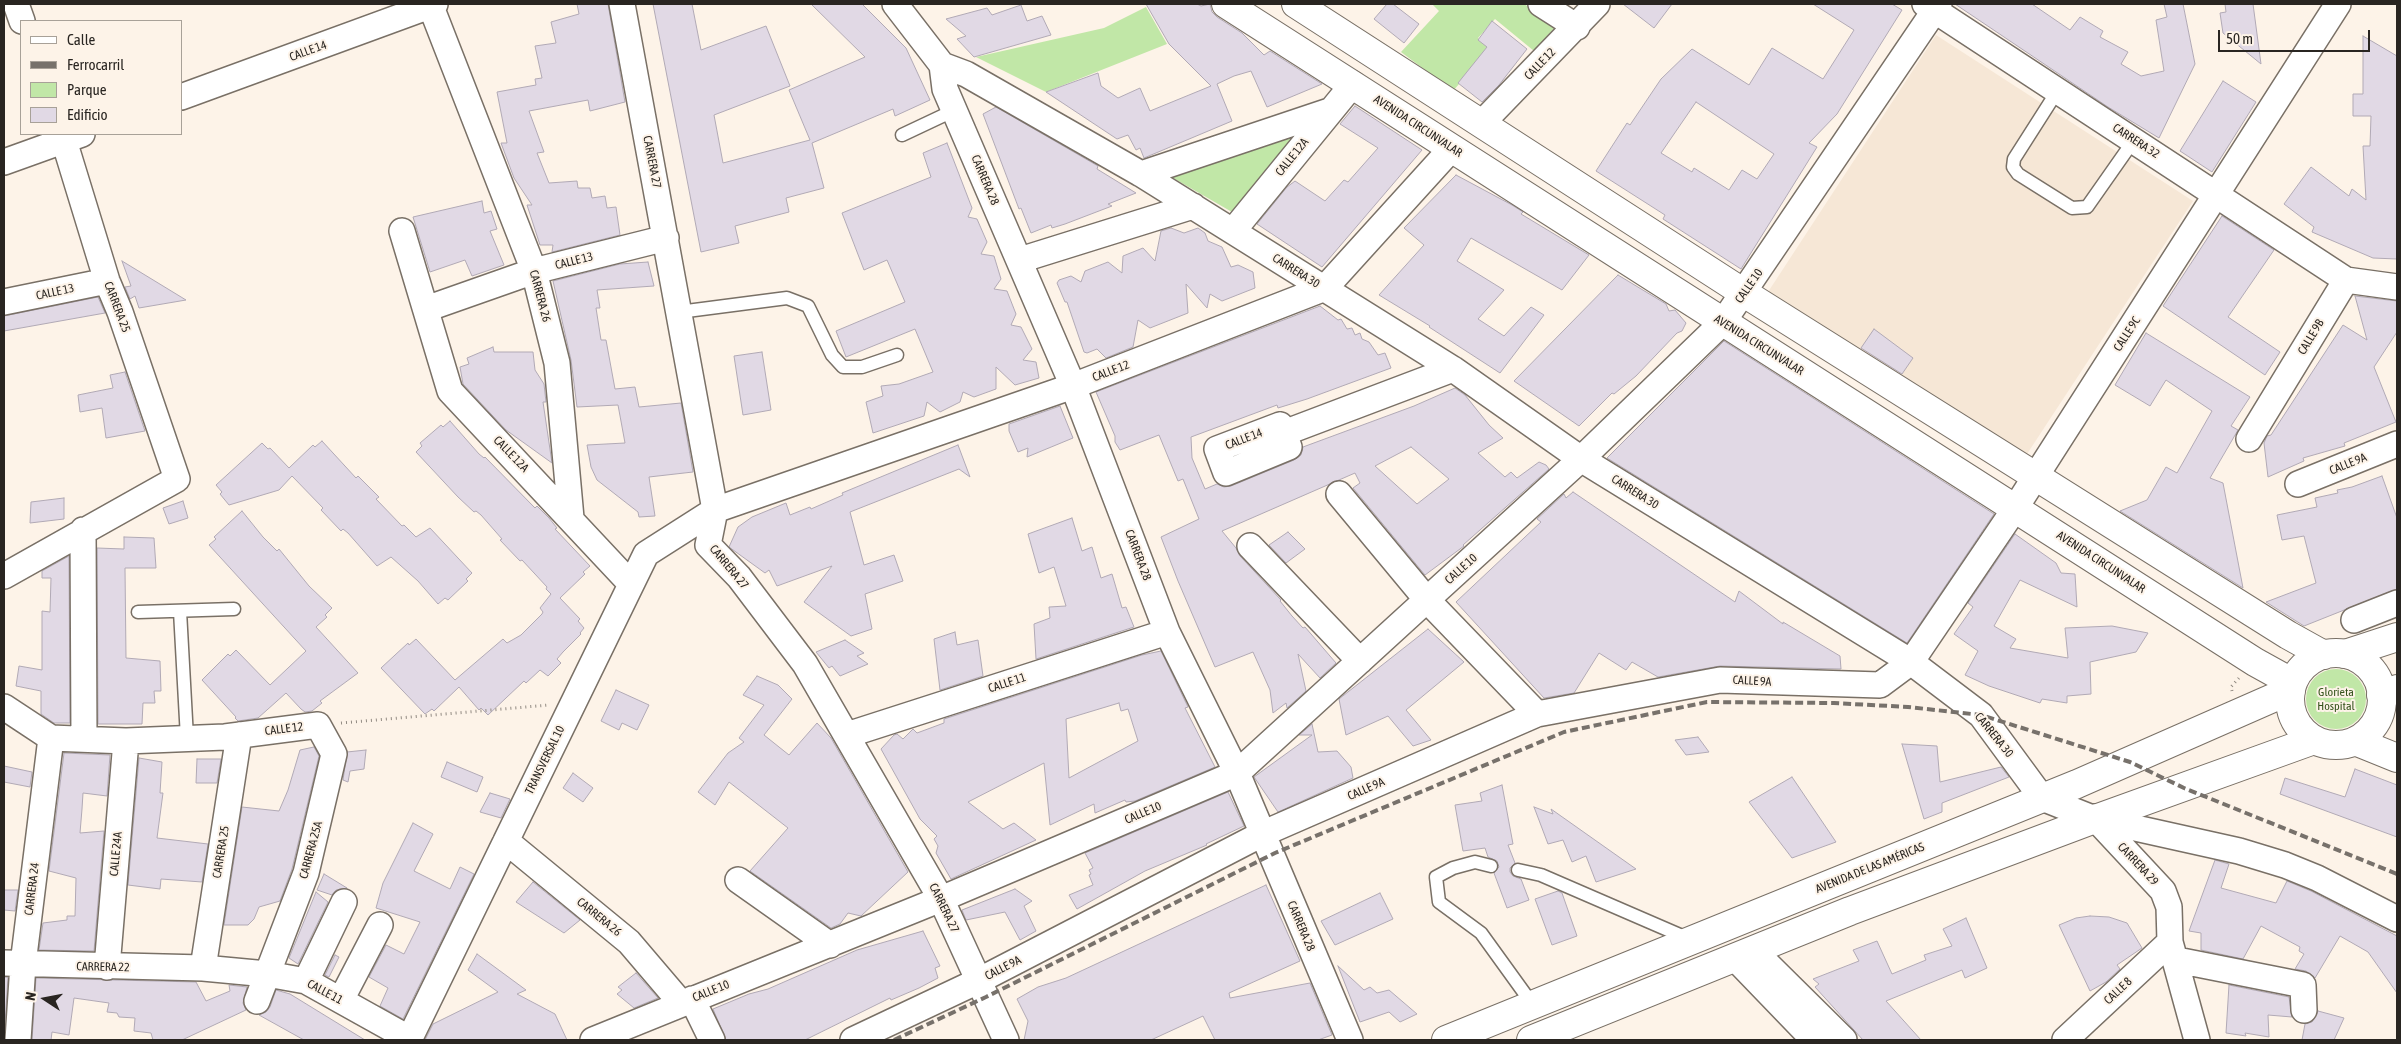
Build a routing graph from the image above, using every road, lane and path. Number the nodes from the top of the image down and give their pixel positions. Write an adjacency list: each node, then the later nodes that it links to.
1 (16, 4): 11 (street)
2 (432, 4): 16 (street, CALLE 14); 32 (street, CARRERA 26)
3 (622, 4): 30 (street, CARRERA 27)
4 (895, 4): 13 (street)
5 (1226, 4): 14 (main road, AVENIDA CIRCUNVALAR)
6 (1296, 4): 19 (main road)
7 (1541, 4): 12 (street)
8 (1597, 4): 12 (street, CALLE 12)
9 (2338, 4): 26 (street, CALLE 9C)
10 (1933, 6): 15 (street, CARRERA 32); 37 (street, CALLE 10)
11 (22, 20)
12 (1576, 27): 19 (street, CALLE 12)
13 (942, 65): 17 (street, CARRERA 28); 25 (street, CARRERA 30)
14 (1353, 84): 18 (street, CALLE 12A); 23 (main road, AVENIDA CIRCUNVALAR)
15 (2058, 90): 22 (street, CARRERA 32); 22 (lane)
16 (182, 97)
17 (956, 110): 20 (lane); 31 (street, CARRERA 28)
18 (1329, 111): 25 (street); 29 (street, CALLE 12A)
19 (1482, 123): 37 (main road)
20 (902, 135)
21 (69, 136): 24 (street); 34 (street, CARRERA 25)
22 (2134, 140): 26 (street, CARRERA 32)
23 (1452, 148): 36 (street, CALLE 12); 41 (main road, AVENIDA CIRCUNVALAR)
24 (4, 162)
25 (1141, 174): 27 (street, CARRERA 30)
26 (2217, 194): 33 (street, CARRERA 32); 49 (street, CALLE 9C)
27 (1193, 206): 29 (street, CARRERA 30); 31 (street)
28 (402, 230): 39 (street)
29 (1233, 231): 36 (street, CARRERA 30)
30 (666, 238): 32 (street, CALLE 13); 40 (street, CARRERA 27)
31 (1020, 260): 44 (street, CARRERA 28)
32 (534, 271): 39 (street, CALLE 13); 54 (street, CARRERA 26)
33 (2346, 280): 35 (street); 46 (street, CALLE 9B)
34 (107, 281): 38 (street, CALLE 13); 55 (street, CARRERA 25)
35 (2397, 287)
36 (1325, 288): 43 (street, CARRERA 30); 44 (street, CALLE 12)
37 (1744, 294): 41 (street, CALLE 10); 49 (main road)
38 (4, 302)
39 (426, 309): 54 (street, CALLE 12A)
40 (679, 312): 42 (lane); 53 (street, CARRERA 27)
41 (1723, 322): 48 (street, CALLE 10); 52 (main road, AVENIDA CIRCUNVALAR)
42 (897, 355)
43 (1454, 369): 45 (street); 48 (street, CARRERA 30)
44 (1073, 386): 53 (street, CALLE 12); 65 (street, CARRERA 28)
45 (1284, 433)
46 (2249, 439)
47 (2397, 444): 50 (street, CALLE 9A)
48 (1582, 459): 59 (street, CALLE 10); 69 (street, CARRERA 30)
49 (2035, 475): 52 (street, CALLE 9C); 67 (main road)
50 (2298, 484)
51 (1339, 494): 59 (street)
52 (2016, 507): 69 (street, CALLE 9C); 70 (main road, AVENIDA CIRCUNVALAR)
53 (715, 510): 58 (street, TRANSVERSAL 10); 77 (street, CARRERA 27)
54 (571, 518): 58 (street)
55 (84, 530): 57 (street); 80 (street)
56 (1250, 546): 68 (street)
57 (4, 576)
58 (630, 583): 72 (street, TRANSVERSAL 10)
59 (1427, 600): 68 (street, CALLE 10); 74 (street)
60 (2397, 603): 64 (street)
61 (234, 609): 62 (lane)
62 (180, 611): 63 (lane); 79 (lane)
63 (138, 612)
64 (2354, 620)
65 (1167, 632): 77 (street, CALLE 11); 85 (street, CARRERA 28)
66 (2397, 637): 67 (main road)
67 (2334, 655): 70 (main road); 71 (main road)
68 (1360, 661): 85 (street, CALLE 10)
69 (1911, 662): 74 (street, CALLE 9A); 87 (street, CARRERA 30)
70 (2292, 686): 81 (main road); 86 (main road, AVENIDA DE LAS AMÉRICAS)
71 (2389, 702): 83 (main road)
72 (573, 703): 75 (path, CALLE 12); 90 (street, TRANSVERSAL 10)
73 (4, 707): 78 (street)
74 (1537, 714): 89 (street, CALLE 9A)
75 (318, 725): 76 (street, CALLE 12); 105 (street, CARRERA 25A)
76 (239, 735): 79 (street, CALLE 12); 104 (street, CARRERA 25)
77 (847, 735): 94 (street, CARRERA 27)
78 (51, 738): 80 (street, CALLE 12); 102 (street, CARRERA 24)
79 (187, 738): 82 (street, CALLE 12)
80 (84, 739): 82 (street, CALLE 12)
81 (2314, 740): 83 (main road); 88 (main road)
82 (126, 741): 103 (street, CALLE 24A)
83 (2355, 741): 84 (main road)
84 (2397, 758)
85 (1237, 773): 89 (street, CARRERA 28); 94 (street, CALLE 10)
86 (2077, 784): 87 (main road, AVENIDA DE LAS AMÉRICAS); 88 (street, CARRERA 29)
87 (2042, 798): 88 (street); 98 (main road, AVENIDA DE LAS AMÉRICAS)
88 (2095, 819): 96 (street); 100 (street, CARRERA 29); 101 (main road)
89 (1262, 834): 107 (street, CALLE 9A); 120 (street, CARRERA 28)
90 (506, 840): 110 (street, CARRERA 26); 115 (street, TRANSVERSAL 10)
91 (1491, 866): 111 (lane)
92 (1518, 870): 98 (lane)
93 (738, 880): 99 (street)
94 (942, 899): 99 (street, CALLE 10); 107 (street, CARRERA 27)
95 (344, 902): 106 (street)
96 (2397, 920)
97 (380, 925): 108 (street)
98 (1701, 936): 101 (main road); 111 (main road, AVENIDA DE LAS AMÉRICAS)
99 (830, 944): 110 (street, CALLE 10)
100 (2174, 951): 112 (street); 125 (street, CALLE 8); 126 (street, CARRERA 29)
101 (1737, 956): 122 (main road); 123 (street); 124 (street)
102 (13, 964): 103 (street, CARRERA 22); 114 (street, CARRERA 24)
103 (107, 967): 104 (street, CARRERA 22)
104 (202, 968): 105 (street, CALLE 11)
105 (267, 974): 106 (street, CALLE 11); 109 (street, CARRERA 25A)
106 (306, 981): 108 (street, CALLE 11)
107 (978, 981): 118 (street, CALLE 9A); 119 (street, CARRERA 27)
108 (341, 1000): 115 (street, CALLE 11)
109 (257, 1001)
110 (687, 1001): 116 (street, CALLE 10); 117 (street, CARRERA 26)
111 (1533, 1005): 113 (main road, AVENIDA DE LAS AMÉRICAS)
112 (2304, 1010)
113 (1512, 1028): 121 (main road, AVENIDA DE LAS AMÉRICAS)
114 (18, 1040)
115 (410, 1040)
116 (593, 1040)
117 (712, 1040)
118 (853, 1040)
119 (1006, 1040)
120 (1350, 1040)
121 (1446, 1040)
122 (1531, 1040)
123 (1814, 1040)
124 (1844, 1040)
125 (2065, 1040)
126 (2197, 1040)

